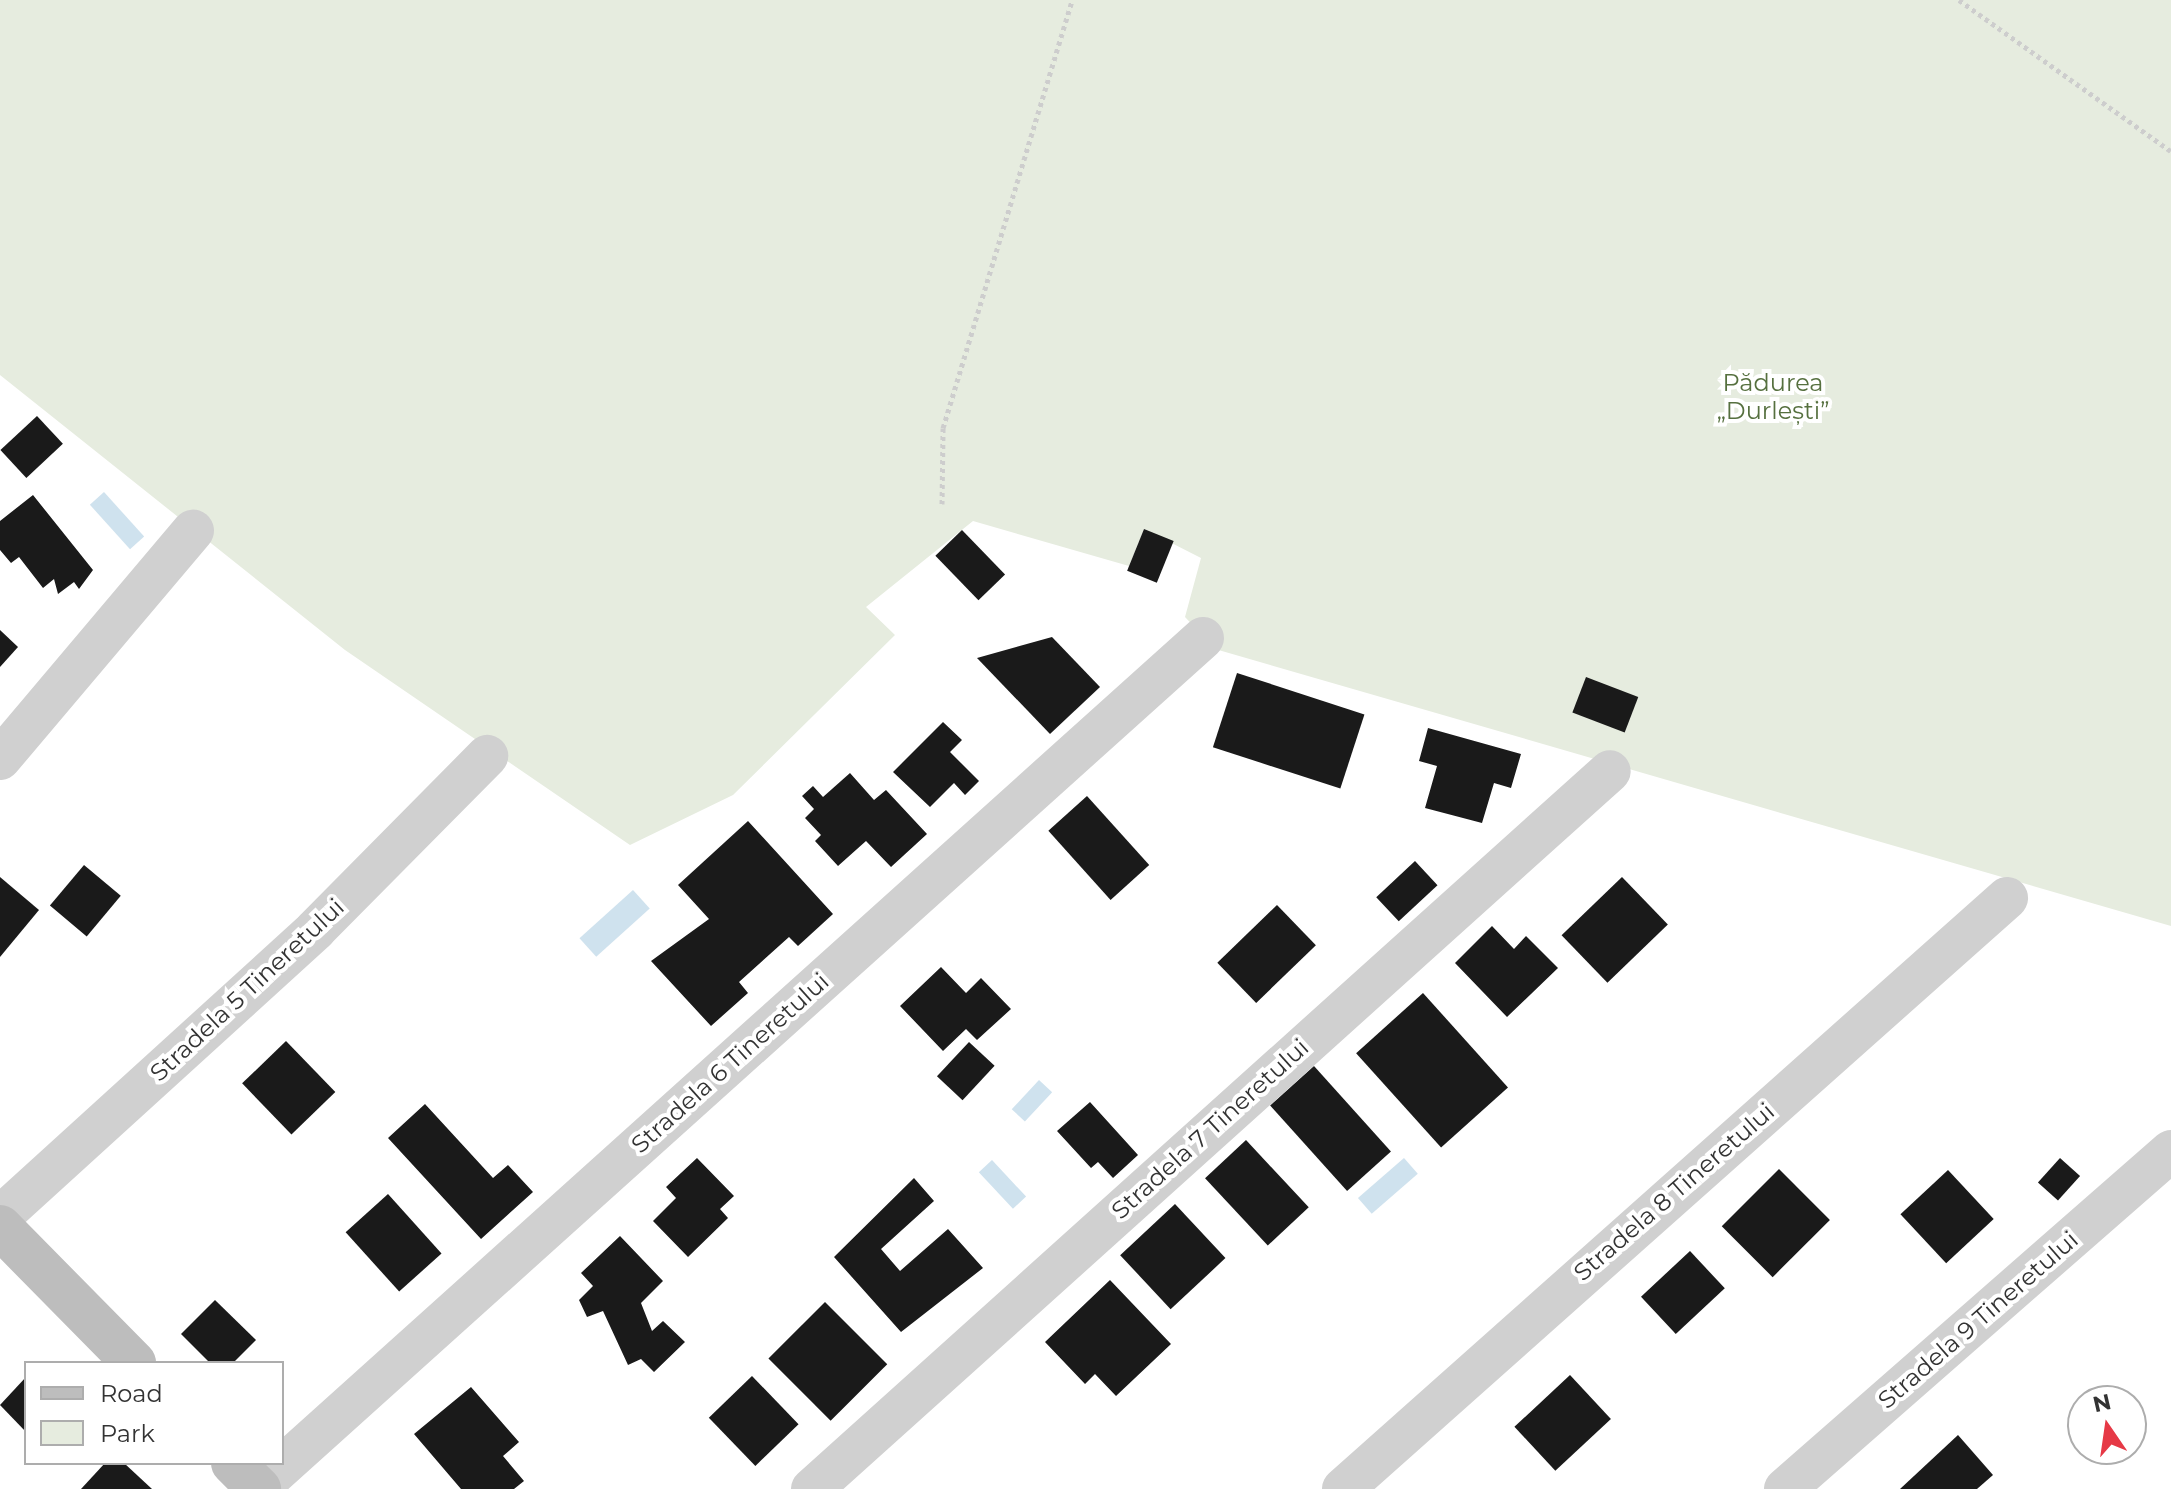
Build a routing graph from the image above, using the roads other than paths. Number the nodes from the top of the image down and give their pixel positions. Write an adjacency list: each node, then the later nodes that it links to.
1 (193, 531): 4 (street)
2 (1203, 638): 11 (street, Stradela 6 Tineretului)
3 (487, 756): 8 (street, Stradela 5 Tineretului)
4 (0, 759)
5 (1610, 771): 14 (street, Stradela 7 Tineretului)
6 (2007, 898): 15 (street, Stradela 8 Tineretului)
7 (2171, 1151): 16 (street, Stradela 9 Tineretului)
8 (0, 1217)
9 (0, 1227): 10 (street)
10 (132, 1361)
11 (284, 1450)
12 (267, 1465): 13 (street, Stradela 6 Tineretului)
13 (250, 1480)
14 (812, 1489)
15 (1343, 1489)
16 (1785, 1489)

